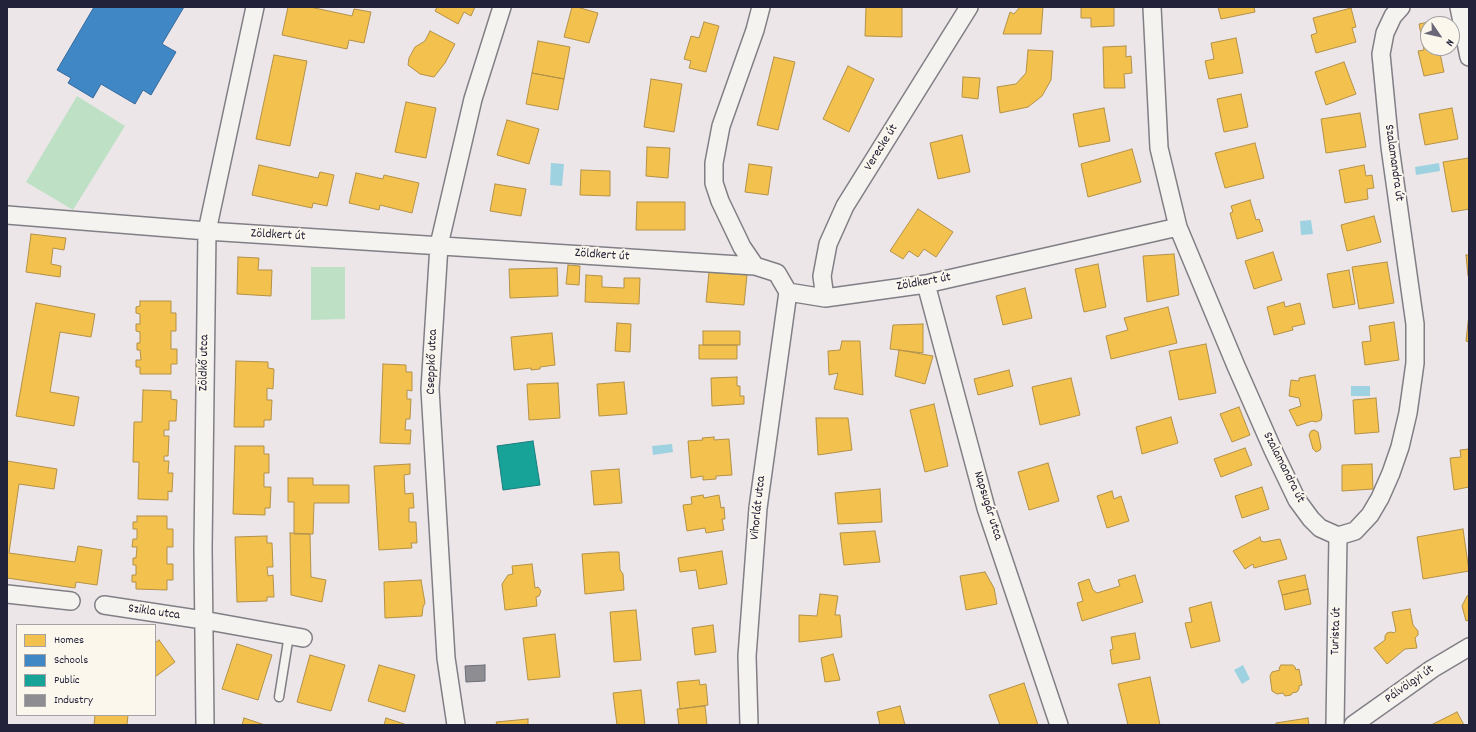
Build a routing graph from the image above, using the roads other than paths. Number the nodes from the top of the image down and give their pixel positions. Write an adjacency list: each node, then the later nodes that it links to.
1 (255, 7): 13 (street, Zöldkő utca)
2 (502, 7): 14 (street, Cseppkő utca)
3 (761, 7): 15 (street)
4 (957, 7): 9 (street)
5 (969, 7): 9 (street, Verecke út)
6 (1152, 7): 12 (street, Szalamandra út)
7 (1401, 7): 19 (street, Szalamandra út)
8 (1459, 7): 10 (street)
9 (952, 34): 18 (street, Verecke út)
10 (1469, 57)
11 (7, 215): 13 (street, Zöldkert út)
12 (1178, 227): 16 (street, Zöldkert út); 19 (street, Szalamandra út)
13 (207, 231): 14 (street, Zöldkert út); 23 (street, Zöldkő utca)
14 (439, 245): 15 (street, Zöldkert út); 28 (street, Cseppkő utca)
15 (755, 266): 17 (street, Zöldkert út)
16 (926, 284): 18 (street, Zöldkert út); 30 (street, Napsugár utca)
17 (788, 292): 18 (street, Zöldkert út); 29 (street, Vihorlát utca)
18 (824, 298)
19 (1338, 536): 31 (street, Turista út)
20 (7, 594): 21 (street)
21 (71, 601)
22 (104, 605): 23 (street, Szikla utca)
23 (203, 620): 24 (street, Szikla utca); 27 (street, Zöldkő utca)
24 (296, 636): 26 (lane)
25 (1469, 647): 32 (street, Pálvölgyi út)
26 (279, 697)
27 (205, 725)
28 (456, 725)
29 (749, 725)
30 (1059, 725)
31 (1335, 725)
32 (1353, 725)

